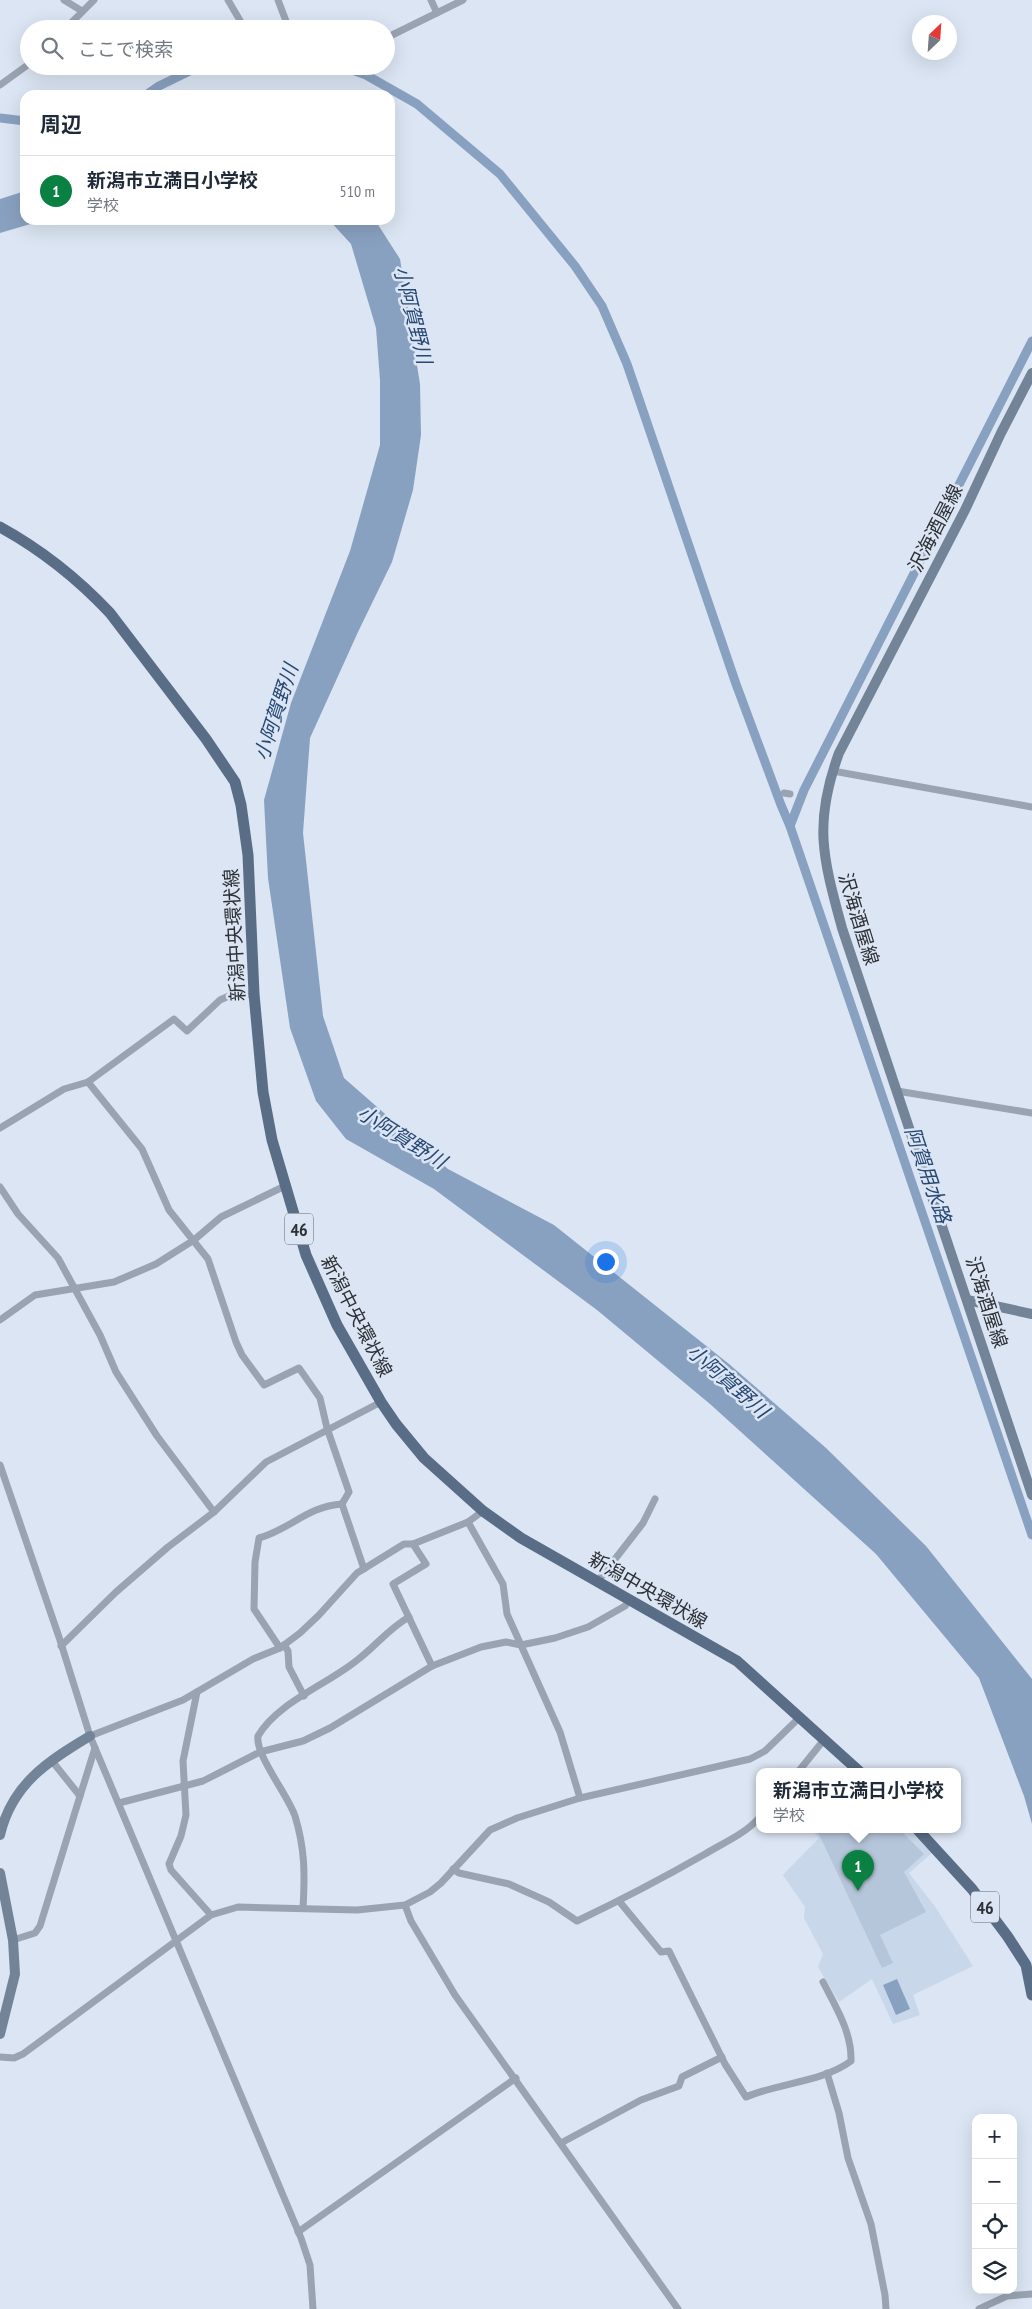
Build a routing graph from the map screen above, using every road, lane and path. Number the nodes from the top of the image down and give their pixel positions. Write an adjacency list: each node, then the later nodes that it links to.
1 (64, 0): 7 (street)
2 (94, 0): 7 (street)
3 (228, 0): 10 (street)
4 (278, 0): 11 (street)
5 (431, 0): 8 (street)
6 (463, 0): 8 (street)
7 (82, 11): 9 (street)
8 (436, 13): 12 (street)
9 (74, 20)
10 (240, 20)
11 (286, 20)
12 (395, 34)
13 (20, 71): 14 (street)
14 (0, 85)
15 (1032, 373): 17 (main road, 沢海酒屋線)
16 (0, 527): 19 (main road, 新潟中央環状線 / 46)
17 (833, 770): 18 (street); 21 (main road, 沢海酒屋線)
18 (1032, 806)
19 (254, 994): 20 (street); 24 (main road, 新潟中央環状線 / 46)
20 (88, 1082): 23 (street); 26 (street)
21 (897, 1091): 22 (street); 28 (main road, 沢海酒屋線)
22 (1032, 1113)
23 (0, 1128)
24 (287, 1185): 26 (street); 31 (main road, 新潟中央環状線 / 46)
25 (0, 1187): 27 (street)
26 (194, 1240): 27 (street); 32 (street)
27 (76, 1288): 30 (street); 38 (street)
28 (967, 1300): 29 (main road); 34 (main road, 沢海酒屋線)
29 (1032, 1314)
30 (0, 1320)
31 (381, 1402): 32 (street); 37 (main road, 新潟中央環状線 / 46)
32 (327, 1428): 36 (street); 38 (street)
33 (0, 1465): 46 (street)
34 (1032, 1494)
35 (655, 1499): 42 (street)
36 (342, 1504): 41 (street); 47 (street)
37 (483, 1511): 39 (street); 42 (main road, 新潟中央環状線 / 46)
38 (214, 1512): 46 (street)
39 (468, 1522): 40 (street); 45 (street)
40 (413, 1544): 41 (street); 44 (street)
41 (364, 1569): 47 (street)
42 (598, 1581): 43 (main road, 新潟中央環状線 / 46)
43 (630, 1600): 45 (street); 51 (main road, 新潟中央環状線 / 46)
44 (409, 1617): 48 (street); 50 (street)
45 (522, 1645): 48 (street); 61 (street)
46 (61, 1646): 52 (street)
47 (282, 1646): 49 (street); 50 (street)
48 (432, 1666): 55 (street)
49 (197, 1692): 52 (street); 59 (street)
50 (304, 1696): 55 (street)
51 (799, 1718): 53 (main road, 新潟中央環状線 / 46); 61 (street)
52 (90, 1736): 54 (street); 56 (main road)
53 (823, 1741): 57 (street); 58 (main road, 新潟中央環状線 / 46)
54 (96, 1747): 60 (street); 62 (street)
55 (260, 1752): 59 (street); 70 (street)
56 (52, 1761): 60 (street); 65 (main road)
57 (801, 1768)
58 (855, 1768)
59 (184, 1787): 62 (street); 71 (street)
60 (80, 1796): 72 (street)
61 (580, 1798): 66 (street)
62 (118, 1803): 73 (street)
63 (756, 1821): 68 (street)
64 (921, 1833): 75 (main road, 46)
65 (0, 1834)
66 (453, 1869): 68 (street); 69 (street)
67 (0, 1873): 72 (main road)
68 (619, 1901): 78 (street)
69 (405, 1904): 70 (street); 80 (street)
70 (303, 1908): 71 (street)
71 (211, 1915): 73 (street)
72 (13, 1940): 76 (main road)
73 (175, 1940): 77 (street); 82 (street)
74 (824, 1982): 79 (street)
75 (1032, 1994)
76 (0, 2034)
77 (0, 2057)
78 (722, 2057): 79 (street); 81 (street)
79 (827, 2073): 86 (street)
80 (516, 2078): 81 (street); 82 (street)
81 (561, 2143): 85 (street)
82 (298, 2232): 84 (street)
83 (1032, 2294): 87 (street)
84 (313, 2309)
85 (678, 2309)
86 (886, 2309)
87 (980, 2309)

